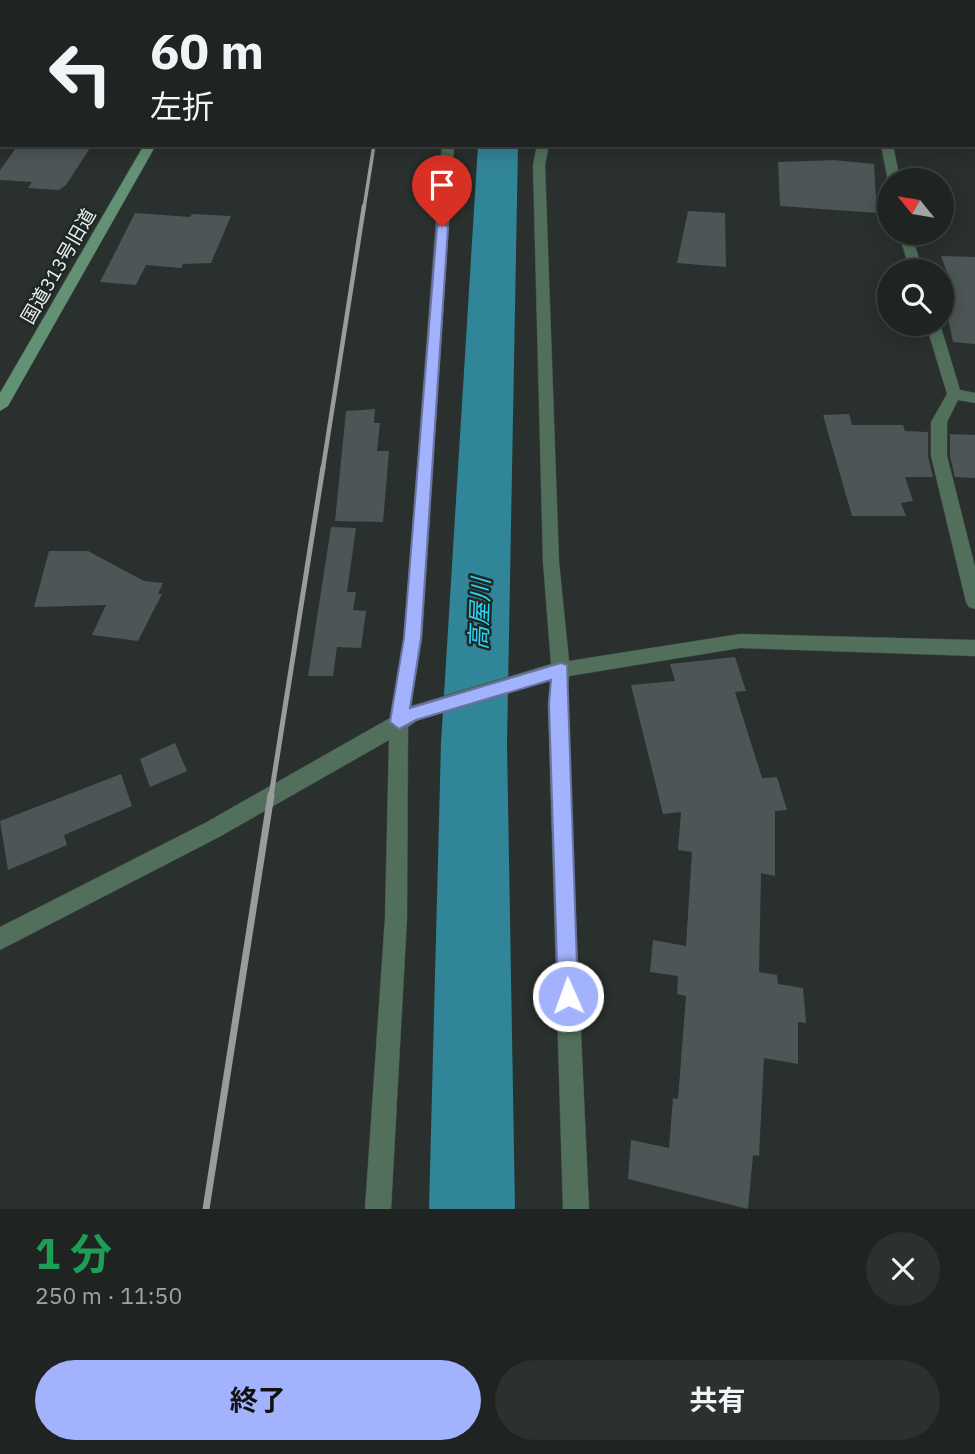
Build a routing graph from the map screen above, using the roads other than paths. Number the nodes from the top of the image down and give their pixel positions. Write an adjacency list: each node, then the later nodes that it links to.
1 (149, 147): 9 (street, 国道313号旧道)
2 (448, 147): 13 (street)
3 (543, 147): 12 (street)
4 (887, 147): 5 (street)
5 (892, 168)
6 (937, 336): 7 (street)
7 (954, 394): 8 (street); 10 (street)
8 (975, 398)
9 (0, 406)
10 (975, 602)
11 (975, 648): 12 (street)
12 (555, 671): 13 (street); 16 (street)
13 (405, 718): 14 (street); 15 (street)
14 (0, 939)
15 (378, 1209)
16 (576, 1209)

